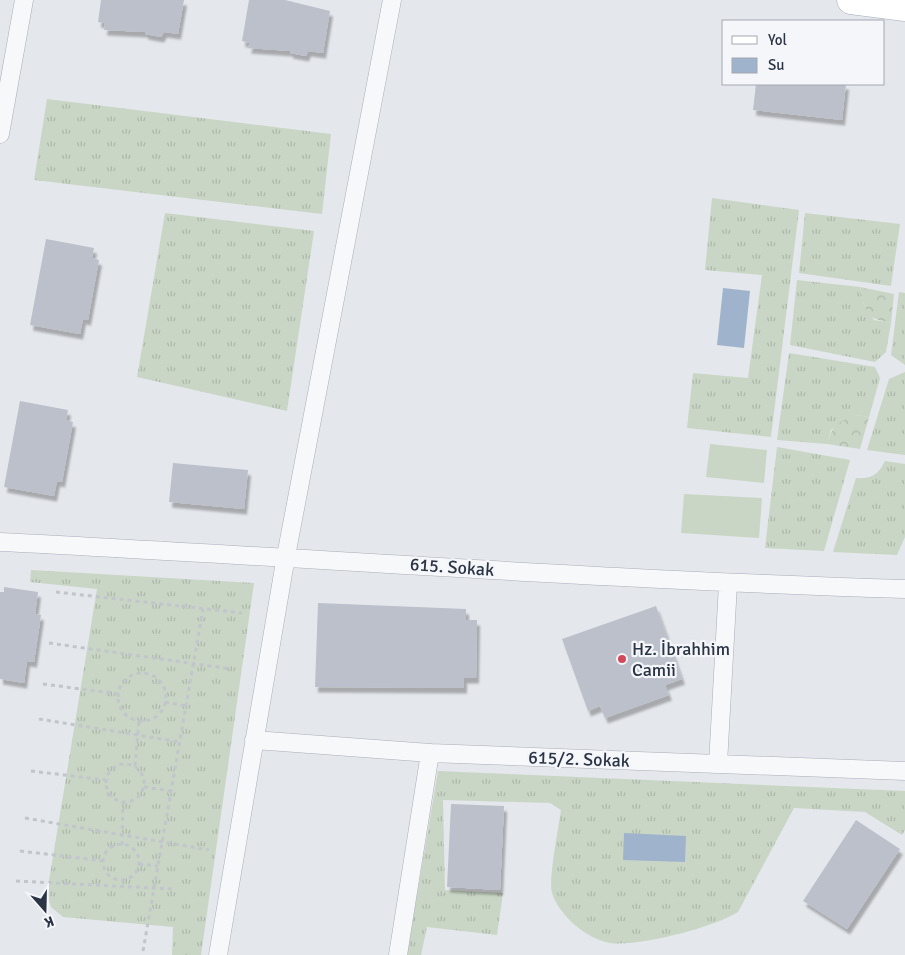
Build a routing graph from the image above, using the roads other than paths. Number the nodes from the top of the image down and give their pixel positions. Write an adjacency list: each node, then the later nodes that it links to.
1 (24, 0): 5 (street)
2 (392, 0): 7 (street)
3 (851, 0): 4 (main road)
4 (905, 6)
5 (0, 134)
6 (0, 542): 7 (street, 615. Sokak)
7 (286, 556): 8 (street, 615. Sokak); 10 (street)
8 (728, 584): 9 (street, 615. Sokak); 12 (street)
9 (905, 589)
10 (254, 740): 11 (street, 615/2. Sokak); 14 (street)
11 (430, 753): 12 (street, 615/2. Sokak); 15 (street)
12 (718, 764): 13 (street, 615/2. Sokak)
13 (905, 771)
14 (218, 955)
15 (398, 955)

